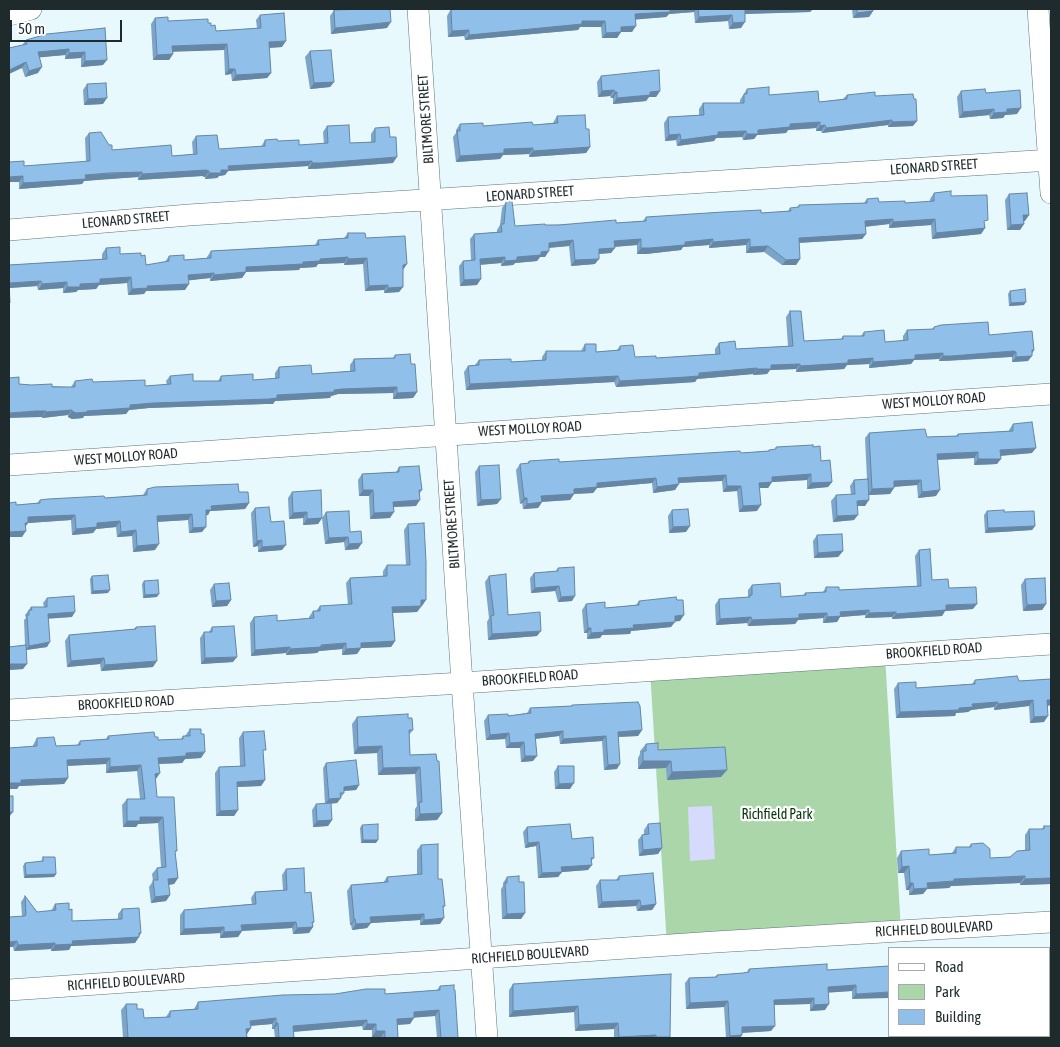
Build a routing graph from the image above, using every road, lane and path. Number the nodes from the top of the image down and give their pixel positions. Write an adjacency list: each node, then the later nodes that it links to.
1 (31, 9): 4 (street)
2 (418, 9): 7 (street, BILTMORE STREET)
3 (1038, 9): 5 (street)
4 (9, 15)
5 (1050, 160): 6 (street); 7 (street, LEONARD STREET)
6 (1051, 193)
7 (431, 200): 8 (street, LEONARD STREET); 10 (street, BILTMORE STREET)
8 (9, 230)
9 (1051, 394): 10 (street, WEST MOLLOY ROAD)
10 (446, 434): 11 (street, WEST MOLLOY ROAD); 13 (street, BILTMORE STREET)
11 (9, 465)
12 (1051, 644): 13 (street, BROOKFIELD ROAD)
13 (462, 683): 14 (street, BROOKFIELD ROAD); 16 (street, BILTMORE STREET)
14 (9, 710)
15 (1051, 922): 16 (street, RICHFIELD BOULEVARD)
16 (481, 959): 17 (street, RICHFIELD BOULEVARD); 18 (street, BILTMORE STREET)
17 (9, 990)
18 (487, 1038)

